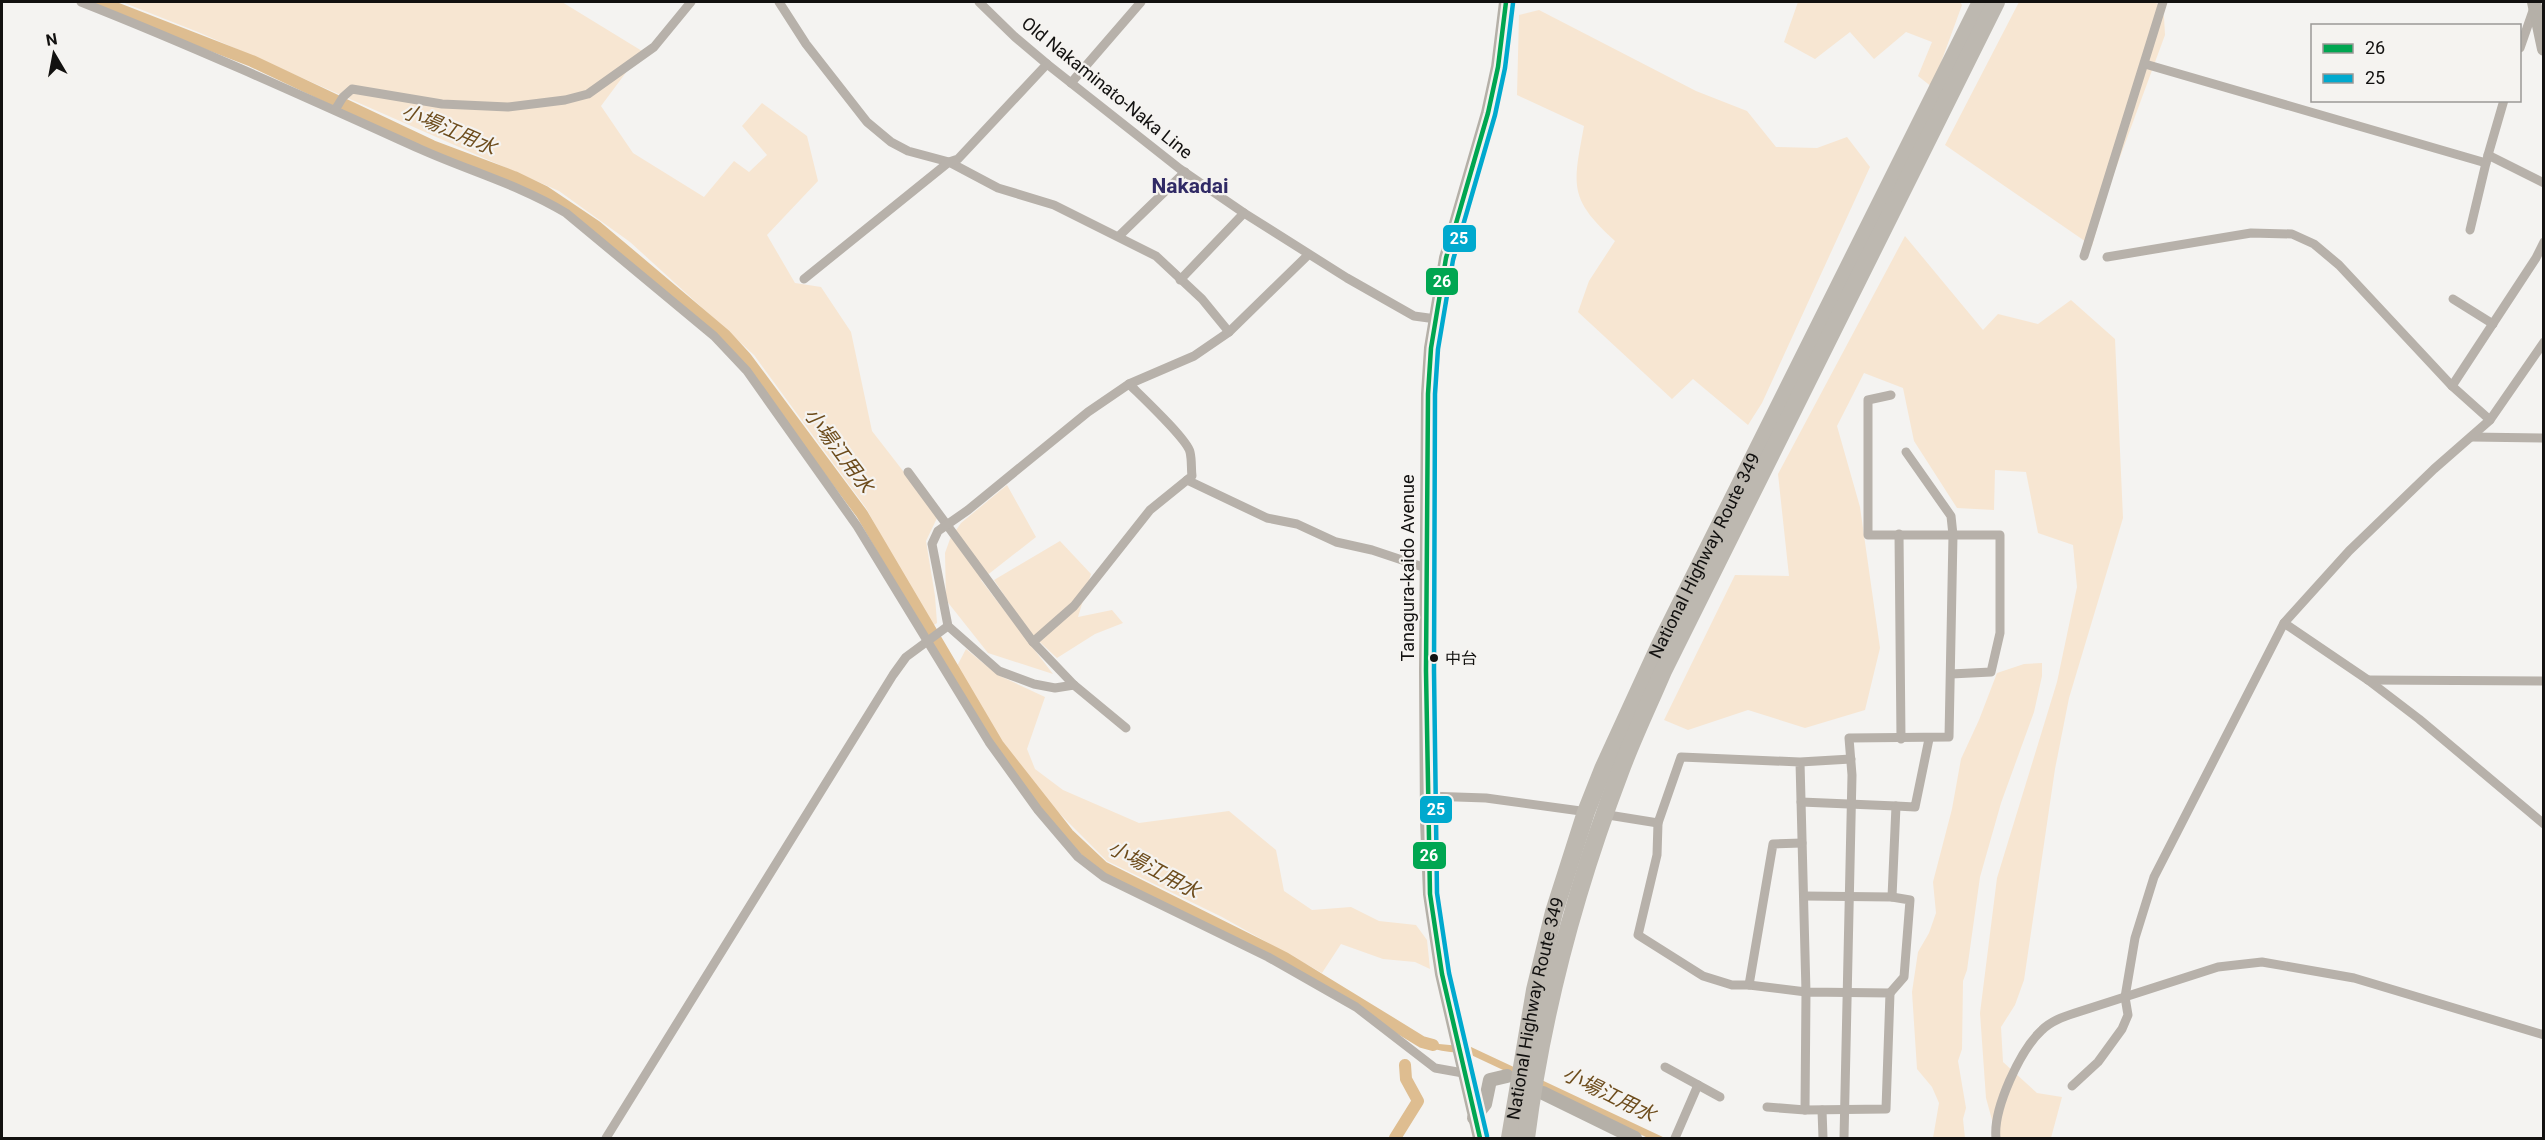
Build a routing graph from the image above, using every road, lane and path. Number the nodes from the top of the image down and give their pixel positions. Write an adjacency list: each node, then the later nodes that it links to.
1 (81, 2): 17 (street)
2 (691, 2): 17 (street)
3 (779, 2): 19 (street)
4 (979, 2): 13 (street, Old Nakaminato-Naka Line)
5 (1141, 2): 15 (street)
6 (1506, 2): 34 (street, Tanagura-kaido Avenue)
7 (1981, 2): 20 (highway, National Highway Route 349)
8 (1996, 2): 20 (highway, National Highway Route 349)
9 (2163, 2): 14 (street)
10 (2535, 3): 11 (street); 12 (street)
11 (2521, 45)
12 (2544, 48)
13 (1047, 64): 15 (street, Old Nakaminato-Naka Line); 19 (street)
14 (2145, 64): 18 (street); 29 (street)
15 (1071, 83): 21 (street, Old Nakaminato-Naka Line)
16 (2503, 102): 18 (street)
17 (338, 104): 53 (street)
18 (2487, 159): 22 (street); 25 (street)
19 (949, 162): 26 (street); 31 (street)
20 (1906, 167): 23 (highway, National Highway Route 349)
21 (1185, 172): 24 (street, Old Nakaminato-Naka Line); 26 (street)
22 (2544, 183)
23 (1892, 197): 68 (highway, National Highway Route 349); 69 (highway, National Highway Route 349)
24 (1244, 213): 28 (street, Old Nakaminato-Naka Line); 32 (street)
25 (2470, 230)
26 (1119, 236): 32 (street)
27 (2544, 242): 35 (street)
28 (1308, 255): 34 (street, Old Nakaminato-Naka Line); 36 (street)
29 (2085, 256)
30 (2107, 257): 39 (street)
31 (804, 279)
32 (1180, 280): 36 (street)
33 (2453, 299): 35 (street)
34 (1436, 319): 50 (street, Tanagura-kaido Avenue)
35 (2493, 324): 39 (street)
36 (1228, 332): 38 (street)
37 (2544, 342): 41 (street)
38 (1129, 384): 46 (street); 47 (street)
39 (2452, 386): 41 (street)
40 (1891, 395): 48 (street)
41 (2490, 420): 42 (street)
42 (2471, 437): 43 (street); 51 (street)
43 (2544, 438)
44 (1906, 452): 49 (street)
45 (908, 472): 47 (street)
46 (1187, 480): 50 (street); 54 (street)
47 (948, 524): 52 (street); 54 (street)
48 (1899, 534): 49 (street); 60 (street)
49 (1953, 535): 55 (street); 55 (street)
50 (1426, 568): 64 (street, Tanagura-kaido Avenue)
51 (2284, 623): 56 (street); 80 (street)
52 (948, 626): 53 (street); 58 (street)
53 (929, 640): 83 (street); 94 (street)
54 (1033, 642): 58 (street)
55 (1951, 674): 61 (street)
56 (2368, 680): 57 (street); 71 (street)
57 (2544, 681)
58 (1074, 685): 59 (street)
59 (1126, 728)
60 (1901, 739): 61 (street); 62 (street)
61 (1929, 739): 67 (street)
62 (1851, 759): 63 (street); 66 (street)
63 (1800, 762): 65 (street); 70 (street)
64 (1427, 796): 68 (street); 83 (street, Tanagura-kaido Avenue)
65 (1801, 802): 66 (street); 72 (street)
66 (1851, 804): 67 (street); 73 (street)
67 (1896, 806): 75 (street)
68 (1586, 812): 69 (street); 96 (highway, National Highway Route 349)
69 (1605, 815): 70 (street); 97 (highway, National Highway Route 349)
70 (1659, 823): 76 (street)
71 (2544, 824)
72 (1802, 843): 74 (street); 76 (street)
73 (1848, 895): 74 (street); 75 (street); 78 (street)
74 (1804, 896): 77 (street)
75 (1892, 897): 79 (street)
76 (1749, 985): 77 (street)
77 (1806, 992): 78 (street); 90 (street)
78 (1846, 993): 79 (street); 92 (street)
79 (1890, 993): 92 (street)
80 (2125, 997): 81 (street); 86 (street); 102 (street)
81 (2544, 1035)
82 (1665, 1068): 85 (street)
83 (1463, 1073): 93 (street, Tanagura-kaido Avenue)
84 (1507, 1076): 93 (street)
85 (1698, 1085): 88 (street); 99 (street)
86 (2072, 1086)
87 (1543, 1093): 98 (street)
88 (1720, 1097)
89 (1767, 1107): 90 (street)
90 (1805, 1110): 91 (street)
91 (1822, 1110): 92 (street); 100 (street)
92 (1844, 1111): 101 (street)
93 (1474, 1118): 95 (street, Tanagura-kaido Avenue)
94 (606, 1138)
95 (1480, 1138)
96 (1510, 1138)
97 (1526, 1138)
98 (1635, 1138)
99 (1675, 1138)
100 (1823, 1138)
101 (1844, 1138)
102 (1996, 1138)

